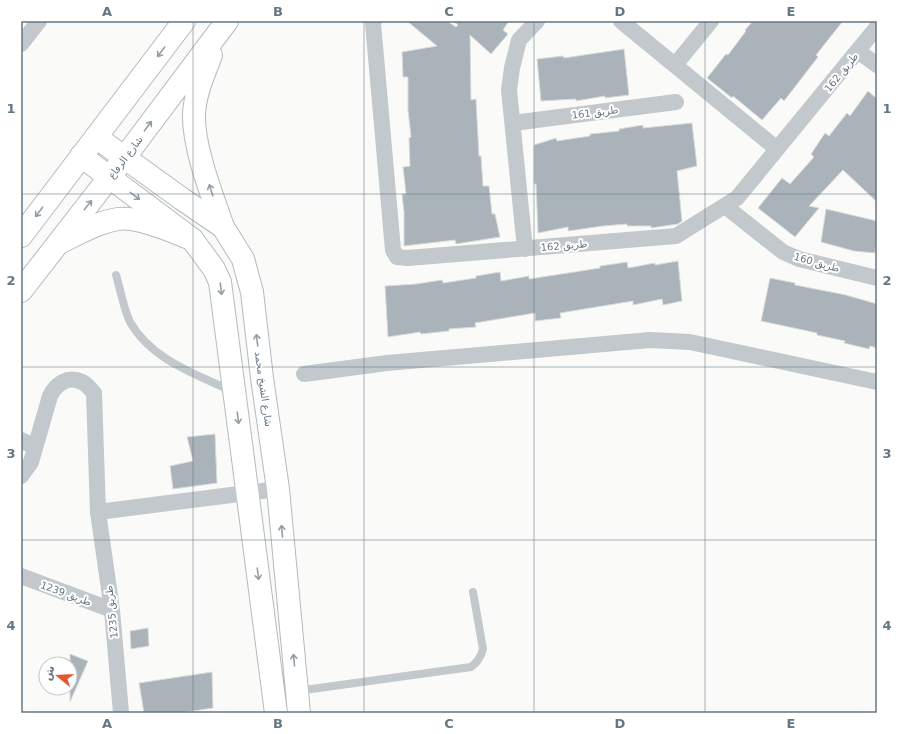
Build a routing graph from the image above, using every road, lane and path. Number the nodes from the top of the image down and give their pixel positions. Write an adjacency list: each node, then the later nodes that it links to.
1 (39, 21): 9 (street)
2 (184, 21): 15 (street, one-way to 15)
3 (374, 21): 25 (street, طريق 162)
4 (536, 21): 14 (street)
5 (621, 21): 11 (street)
6 (711, 21): 11 (street)
7 (222, 28): 18 (street, شارع الرفاع, one-way to 7); 21 (street, one-way to 7)
8 (877, 28): 10 (street, طريق 162)
9 (21, 44)
10 (858, 51): 12 (street); 16 (street, طريق 162)
11 (675, 65): 16 (street)
12 (877, 65)
13 (676, 102): 14 (street, طريق 161)
14 (513, 123): 25 (street)
15 (96, 137): 17 (street); 18 (street, شارع الشيخ محمد)
16 (777, 149): 20 (street, طريق 162)
17 (81, 156): 19 (street); 22 (street, one-way to 22)
18 (125, 157): 19 (street, شارع الرفاع); 21 (street, شارع الشيخ محمد)
19 (110, 177): 23 (street, one-way to 23); 24 (street, شارع الرفاع, one-way to 19)
20 (724, 206): 25 (street, طريق 162); 27 (street, طريق 160)
21 (223, 227): 35 (street, شارع الشيخ محمد, one-way to 21)
22 (21, 236)
23 (192, 240): 24 (street); 31 (street, one-way to 31)
24 (56, 245): 28 (street, شارع الرفاع)
25 (525, 249)
26 (116, 275): 31 (lane)
27 (877, 278)
28 (21, 291)
29 (304, 374): 30 (street)
30 (877, 382)
31 (235, 392): 36 (street, one-way to 36)
32 (21, 440): 33 (street)
33 (36, 447): 34 (street); 37 (street, طريق 1235)
34 (21, 476)
35 (278, 489): 36 (street); 41 (street, شارع الشيخ محمد, one-way to 35)
36 (248, 494): 37 (street); 43 (street, one-way to 43)
37 (98, 512): 40 (street, طريق 1235)
38 (21, 576): 40 (street, طريق 1239)
39 (474, 592): 41 (lane)
40 (112, 610): 42 (street, طريق 1235)
41 (296, 691): 44 (street, شارع الشيخ محمد)
42 (121, 713)
43 (276, 713)
44 (299, 713)

